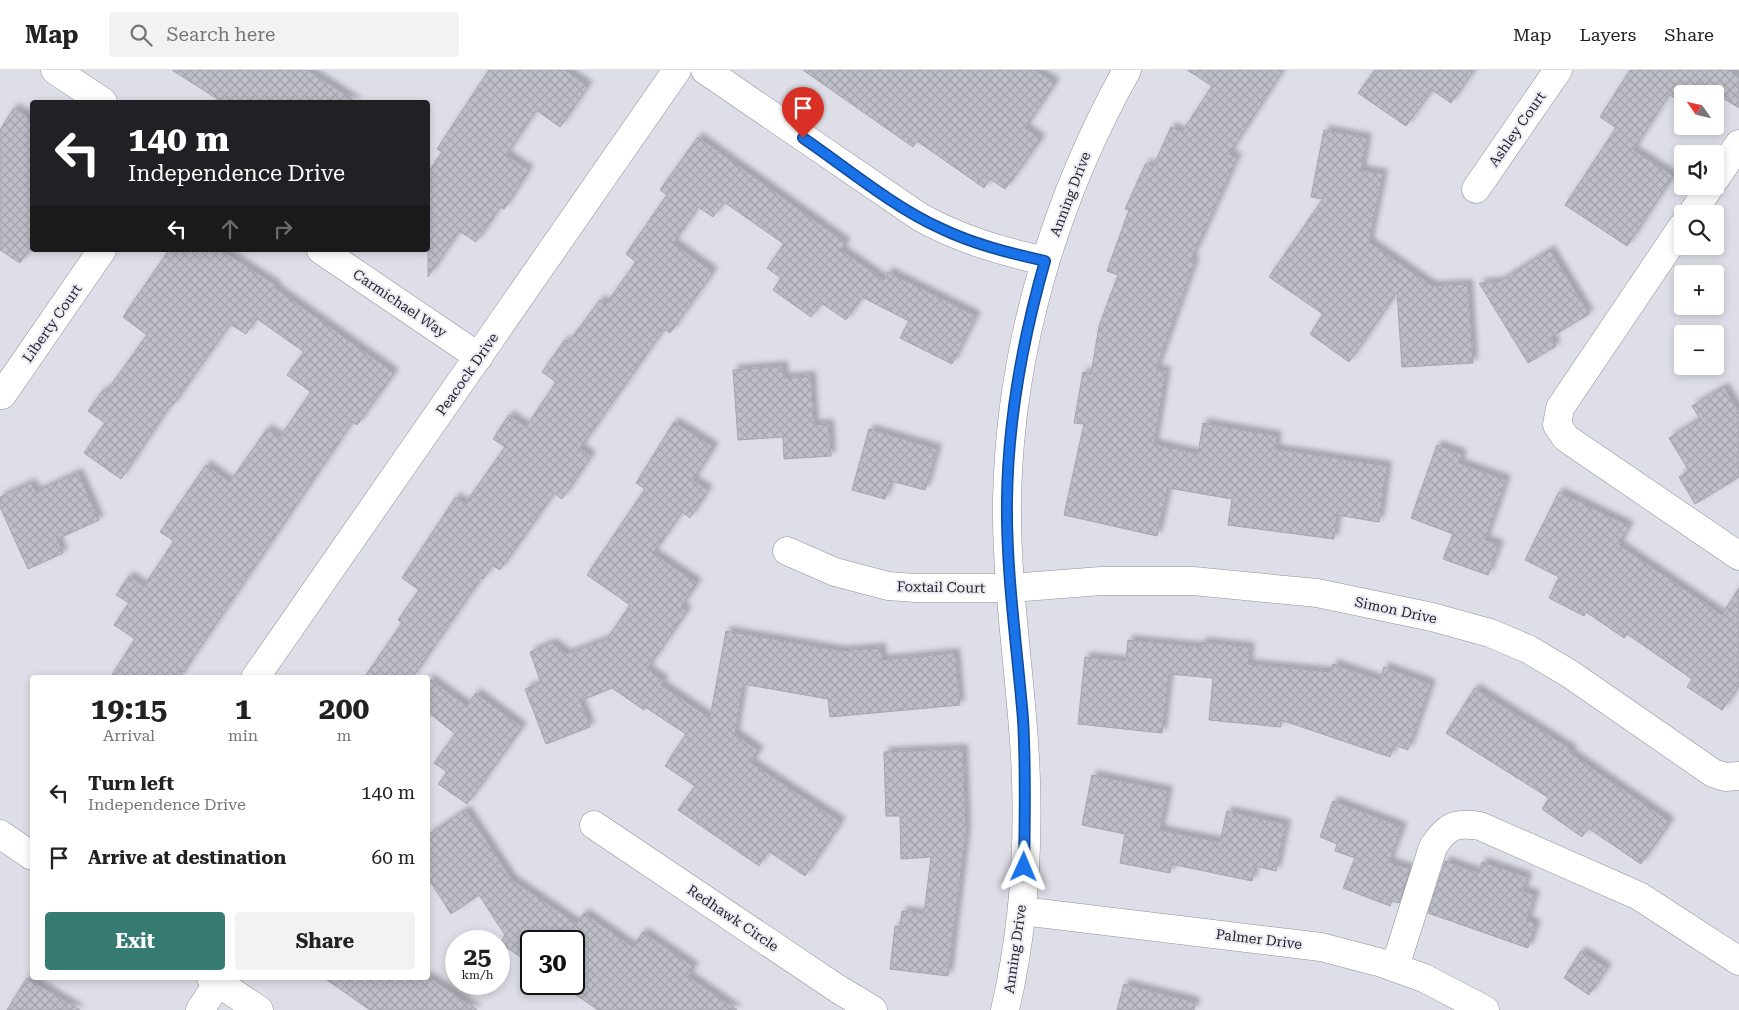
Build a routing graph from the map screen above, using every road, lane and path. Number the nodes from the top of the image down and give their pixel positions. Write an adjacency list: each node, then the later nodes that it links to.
1 (55, 70): 6 (street)
2 (677, 70): 14 (street, Peacock Drive)
3 (705, 70): 13 (street)
4 (1127, 70): 13 (street, Anning Drive)
5 (1558, 70): 9 (street, Ashley Court)
6 (100, 100)
7 (1739, 144): 8 (street)
8 (1724, 166)
9 (1476, 189)
10 (1674, 239): 17 (street)
11 (101, 252): 15 (street, Liberty Court)
12 (324, 252): 14 (street, Carmichael Way)
13 (1045, 261): 18 (street, Anning Drive)
14 (479, 357): 19 (street, Peacock Drive)
15 (2, 395)
16 (787, 551): 18 (street, Foxtail Court)
17 (1739, 556)
18 (1011, 588): 20 (street, Simon Drive); 24 (street, Anning Drive)
19 (257, 675)
20 (1739, 776)
21 (594, 825): 30 (street, Redhawk Circle)
22 (0, 834): 23 (street)
23 (30, 855)
24 (1022, 911): 26 (street, Palmer Drive); 31 (street, Anning Drive)
25 (1739, 961): 26 (street)
26 (1394, 967): 32 (street, Palmer Drive)
27 (215, 980): 28 (street); 29 (street)
28 (200, 1010)
29 (259, 1010)
30 (873, 1010)
31 (1005, 1010)
32 (1485, 1010)

